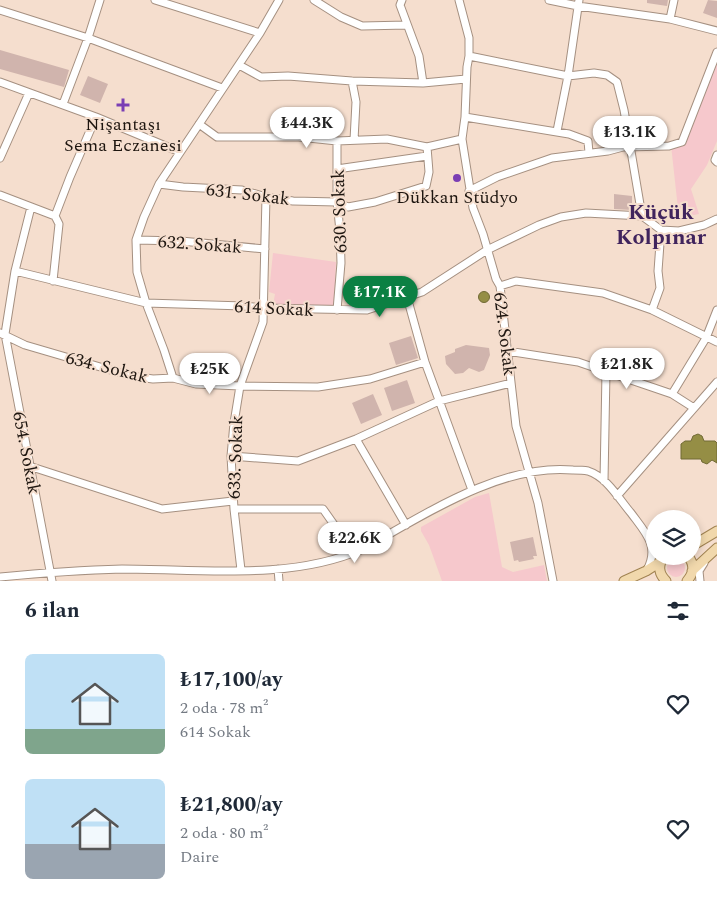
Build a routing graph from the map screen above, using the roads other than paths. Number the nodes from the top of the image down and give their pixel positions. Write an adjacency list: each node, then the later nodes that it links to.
1 (100, 0): 15 (street)
2 (155, 0): 14 (street)
3 (280, 0): 14 (street)
4 (314, 0): 12 (street)
5 (402, 0): 12 (street)
6 (459, 0): 17 (street, 624. Sokak)
7 (549, 0): 9 (street)
8 (674, 0): 11 (street)
9 (578, 3): 11 (street); 19 (street)
10 (0, 10): 15 (street)
11 (670, 19): 13 (street)
12 (407, 25): 23 (street)
13 (717, 32)
14 (260, 33): 18 (street)
15 (88, 38): 24 (street); 26 (street)
16 (717, 52): 35 (street)
17 (470, 56): 19 (street); 20 (street, 624. Sokak)
18 (239, 65): 21 (street); 24 (street)
19 (568, 76): 30 (street); 35 (street)
20 (466, 79): 23 (street); 27 (street, 624. Sokak)
21 (352, 81): 23 (street); 32 (street)
22 (0, 82): 25 (street)
23 (423, 83)
24 (222, 88): 29 (street)
25 (29, 93): 26 (street); 40 (street)
26 (63, 104): 28 (street)
27 (465, 116): 30 (street); 31 (street, 624. Sokak)
28 (96, 117): 36 (street); 49 (street)
29 (199, 124): 33 (street); 36 (street)
30 (557, 132): 37 (street)
31 (462, 139): 34 (street); 44 (street, 624. Sokak)
32 (354, 140): 33 (street); 34 (street)
33 (337, 141): 42 (street, 630. Sokak)
34 (427, 147): 39 (street)
35 (630, 147): 37 (street); 50 (street)
36 (180, 152): 43 (street)
37 (589, 153): 44 (street)
38 (717, 155): 41 (street)
39 (427, 156): 42 (street); 47 (street, 631. Sokak)
40 (0, 158)
41 (717, 162)
42 (337, 169): 47 (street, 630. Sokak)
43 (159, 184): 46 (street, 631. Sokak); 53 (street)
44 (469, 191): 55 (street, 624. Sokak)
45 (0, 195): 48 (street)
46 (266, 197): 47 (street, 631. Sokak); 54 (street, 633. Sokak)
47 (337, 202): 62 (street, 630. Sokak)
48 (31, 207): 49 (street); 56 (street, 654. Sokak)
49 (55, 216): 57 (street)
50 (642, 216): 52 (street); 55 (street, 614 Sokak)
51 (717, 219): 52 (street)
52 (661, 230): 63 (street)
53 (136, 240): 54 (street, 632. Sokak); 60 (street)
54 (264, 249): 61 (street, 633. Sokak)
55 (487, 250): 58 (street, 624. Sokak); 59 (street, 614 Sokak)
56 (15, 271): 57 (street, 614 Sokak); 65 (street, 654. Sokak)
57 (53, 280): 60 (street, 614 Sokak)
58 (500, 286): 63 (street); 68 (street, 624. Sokak)
59 (407, 297): 62 (street, 614 Sokak); 69 (street)
60 (146, 303): 61 (street, 614 Sokak); 71 (street)
61 (263, 308): 62 (street, 614 Sokak); 74 (street, 633. Sokak)
62 (337, 310)
63 (652, 310): 66 (street)
64 (717, 310): 66 (street)
65 (2, 333): 71 (street, 634. Sokak); 80 (street, 654. Sokak)
66 (706, 338): 67 (street); 75 (street)
67 (717, 342)
68 (508, 351): 70 (street); 73 (street, 624. Sokak)
69 (425, 362): 74 (street, 634. Sokak); 76 (street)
70 (606, 372): 75 (street); 82 (street)
71 (173, 378): 74 (street, 634. Sokak)
72 (717, 382): 77 (street)
73 (511, 383): 76 (street); 81 (street, 624. Sokak)
74 (240, 386): 79 (street, 633. Sokak)
75 (672, 394): 77 (street)
76 (439, 402): 78 (street); 83 (street)
77 (694, 408): 84 (street)
78 (356, 439): 79 (street); 87 (street)
79 (232, 456): 85 (street, 633. Sokak)
80 (29, 466): 85 (street); 101 (street, 654. Sokak)
81 (530, 471): 82 (street); 83 (street); 106 (street, 624. Sokak)
82 (604, 480): 84 (street)
83 (472, 490): 87 (street)
84 (617, 496): 89 (street)
85 (233, 501): 86 (street, 633. Sokak)
86 (234, 509): 92 (street); 99 (street, 633. Sokak)
87 (406, 525): 92 (street)
88 (717, 531): 90 (main road)
89 (646, 534)
90 (701, 540)
91 (717, 548): 93 (main road)
92 (354, 553): 98 (street)
93 (706, 559): 102 (main road); 110 (street)
94 (649, 565): 100 (street)
95 (653, 565): 100 (main road)
96 (661, 565): 108 (main road)
97 (692, 565): 102 (main road)
98 (278, 569): 99 (street); 105 (street)
99 (241, 570): 101 (street)
100 (646, 571): 107 (main road)
101 (49, 572): 103 (street); 104 (street, 654. Sokak)
102 (692, 572): 109 (main road); 110 (street)
103 (0, 577)
104 (52, 581)
105 (279, 581)
106 (553, 581)
107 (624, 581)
108 (666, 581)
109 (686, 581)
110 (699, 581)

